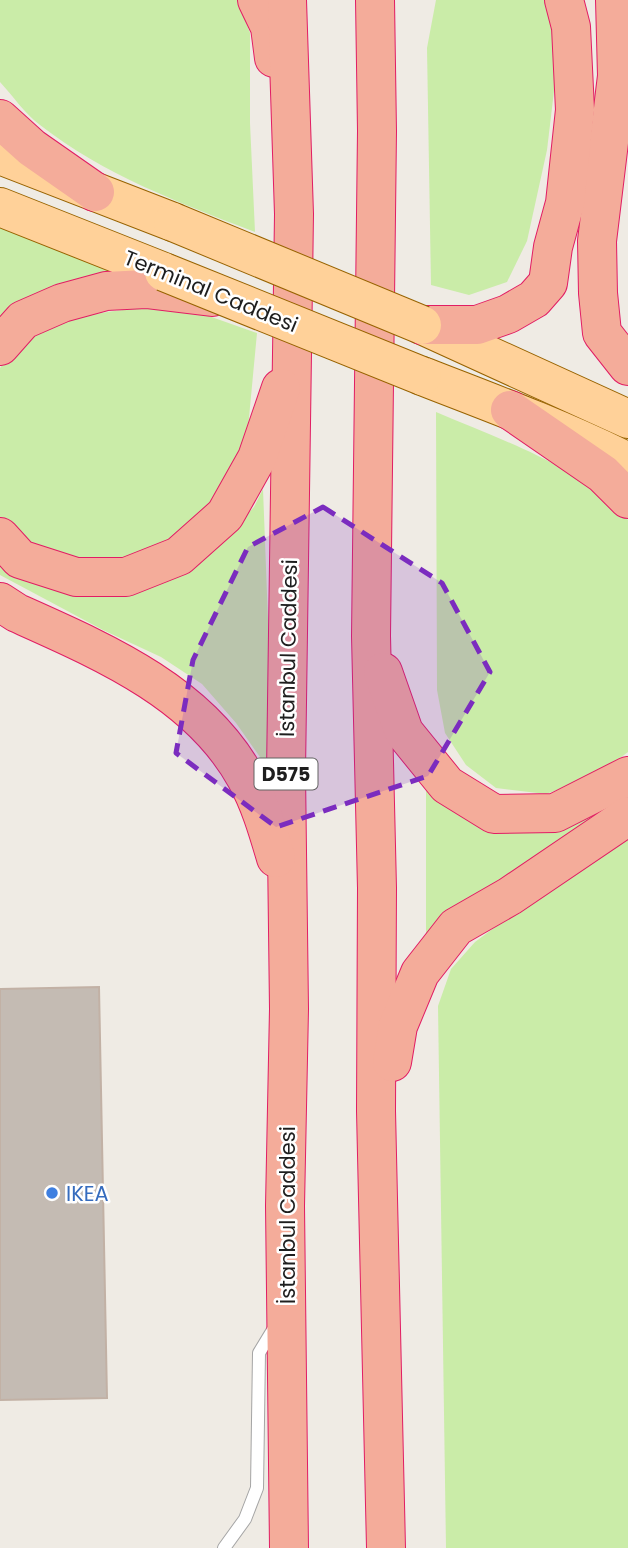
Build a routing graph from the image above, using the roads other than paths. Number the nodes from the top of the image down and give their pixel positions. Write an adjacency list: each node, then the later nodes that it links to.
1 (257, 0): 11 (highway)
2 (287, 0): 11 (highway, İstanbul Caddesi / D575)
3 (375, 0): 12 (highway)
4 (403, 0): 12 (highway)
5 (564, 0): 14 (highway)
6 (615, 0): 17 (highway)
7 (0, 119): 9 (highway)
8 (0, 155): 9 (main road)
9 (95, 192): 14 (main road, bridge)
10 (0, 207): 13 (main road, Terminal Caddesi)
11 (294, 214): 16 (highway, İstanbul Caddesi / D575)
12 (375, 261): 24 (highway)
13 (155, 281): 15 (highway); 18 (main road, Terminal Caddesi, bridge)
14 (422, 325): 19 (main road)
15 (0, 346)
16 (291, 356): 22 (highway); 27 (highway, İstanbul Caddesi / D575)
17 (628, 366)
18 (510, 410): 20 (main road, Terminal Caddesi); 21 (highway)
19 (628, 419)
20 (628, 462)
21 (628, 499)
22 (0, 537)
23 (0, 602): 27 (highway)
24 (371, 636): 25 (highway); 28 (highway)
25 (628, 776)
26 (628, 816): 28 (highway)
27 (288, 901): 29 (highway, İstanbul Caddesi / D575)
28 (377, 1147): 32 (highway)
29 (287, 1307): 30 (lane); 31 (highway, İstanbul Caddesi / D575)
30 (224, 1548)
31 (289, 1548)
32 (386, 1548)

